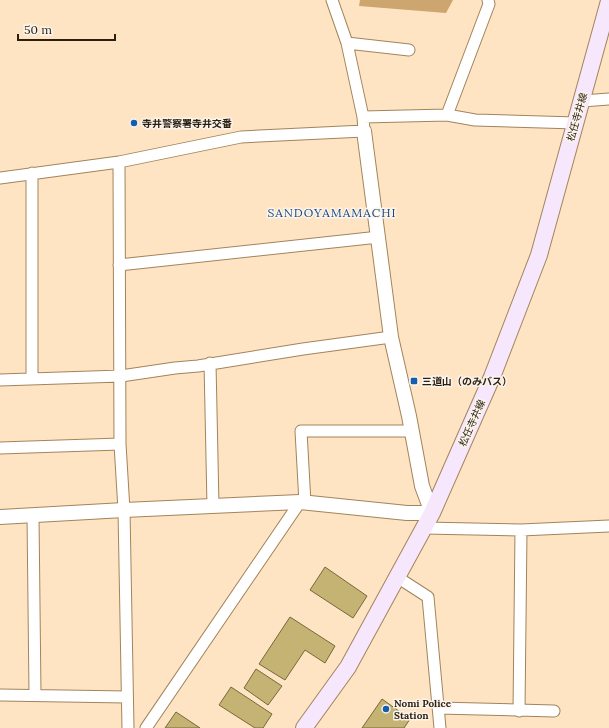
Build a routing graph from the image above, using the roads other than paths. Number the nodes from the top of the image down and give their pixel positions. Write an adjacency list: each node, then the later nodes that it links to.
1 (332, 0): 4 (street)
2 (488, 0): 8 (street)
3 (609, 0): 7 (main road, 松任寺井線)
4 (347, 43): 5 (street); 10 (street)
5 (409, 50)
6 (609, 99): 7 (street)
7 (582, 101): 9 (main road, 松任寺井線)
8 (447, 115): 9 (street); 10 (street)
9 (576, 123): 27 (main road, 松任寺井線)
10 (363, 124): 11 (street); 14 (street)
11 (119, 162): 12 (street); 15 (street)
12 (32, 173): 13 (street); 19 (street)
13 (0, 178)
14 (379, 237): 15 (street); 16 (street)
15 (119, 265): 18 (street)
16 (391, 337): 17 (street); 21 (street)
17 (210, 364): 18 (street); 25 (street)
18 (121, 376): 19 (street); 22 (street)
19 (32, 378): 20 (street)
20 (0, 380)
21 (411, 431): 24 (street); 27 (street)
22 (120, 444): 23 (street); 26 (street)
23 (0, 448)
24 (303, 502): 25 (street); 27 (street); 41 (street)
25 (213, 506): 26 (street)
26 (124, 510): 28 (street); 36 (street)
27 (432, 513): 31 (main road, 松任寺井線)
28 (33, 515): 29 (street); 35 (street)
29 (0, 518)
30 (609, 526): 32 (street)
31 (424, 528): 32 (street); 33 (main road, 松任寺井線)
32 (522, 530): 38 (street)
33 (396, 578): 37 (street); 42 (main road, 松任寺井線)
34 (0, 695): 35 (street)
35 (35, 695): 36 (street)
36 (127, 697): 40 (street)
37 (438, 708): 38 (street); 43 (street)
38 (519, 710): 39 (street)
39 (554, 711)
40 (128, 728)
41 (146, 728)
42 (304, 728)
43 (440, 728)

